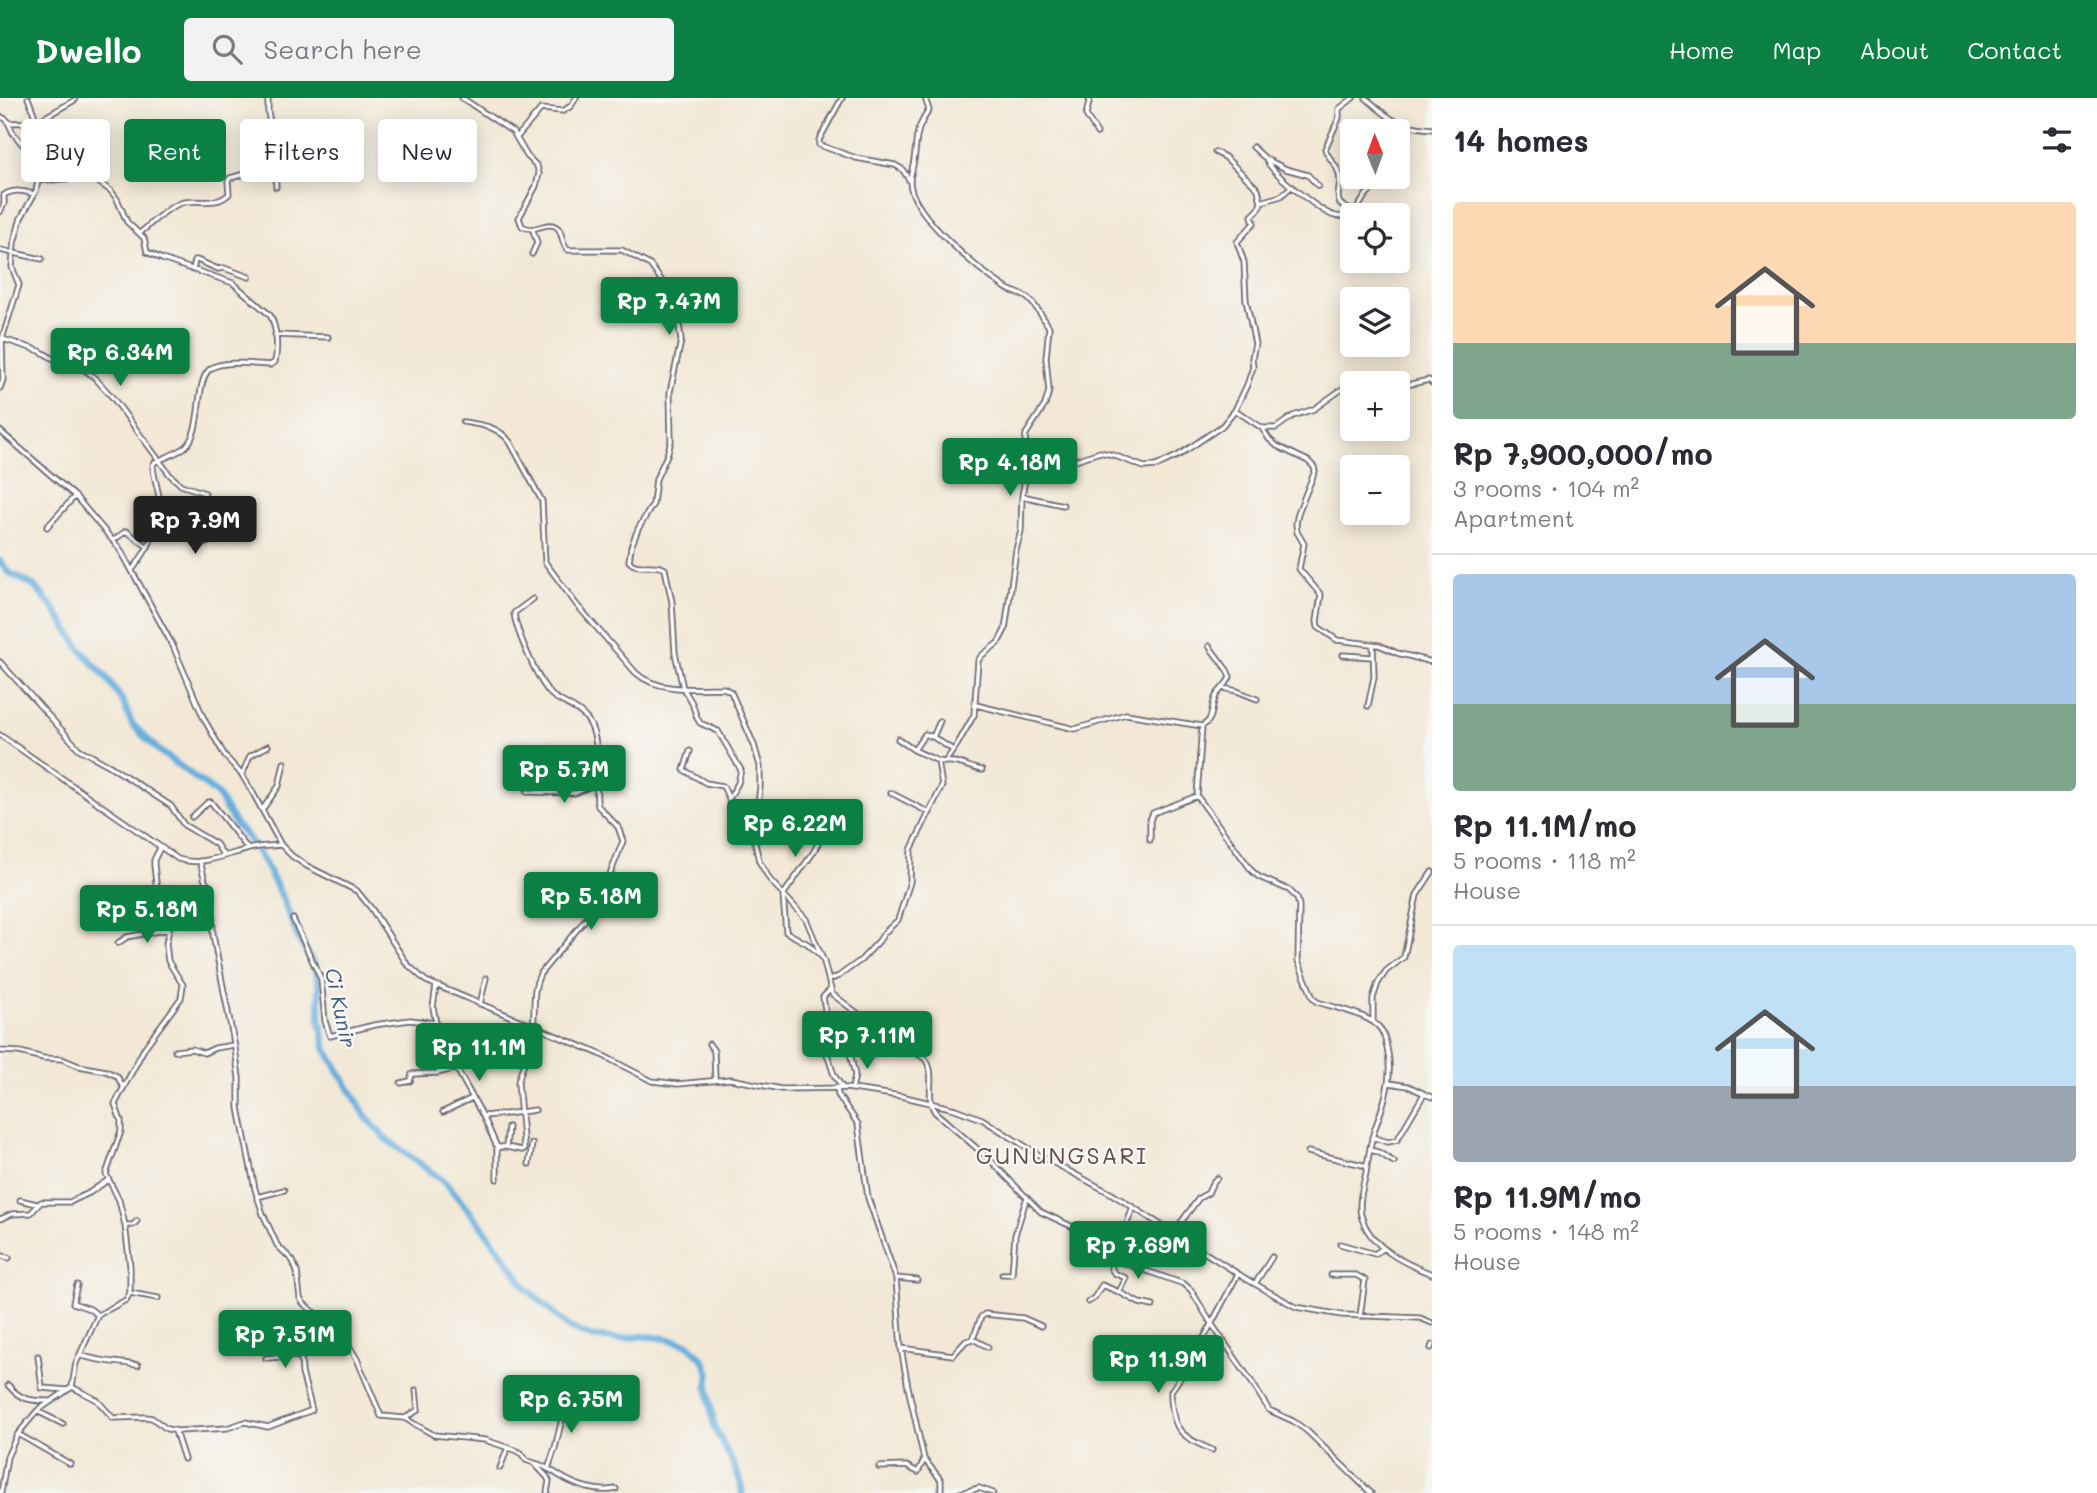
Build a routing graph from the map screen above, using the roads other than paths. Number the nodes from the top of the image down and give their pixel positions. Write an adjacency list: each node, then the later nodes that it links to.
1 (28, 98): 12 (street)
2 (268, 98): 14 (street)
3 (462, 98): 21 (street)
4 (576, 98): 21 (street)
5 (842, 98): 27 (street)
6 (925, 98): 27 (street)
7 (1090, 98): 20 (street)
8 (1353, 98): 37 (street)
9 (1366, 98): 15 (street)
10 (75, 100): 13 (street)
11 (0, 116): 16 (street)
12 (36, 119)
13 (42, 119)
14 (269, 119)
15 (1391, 119)
16 (8, 123): 17 (street); 22 (street)
17 (21, 123)
18 (1410, 127): 19 (street)
19 (1432, 129)
20 (1097, 133)
21 (517, 137): 41 (street)
22 (21, 142)
23 (1253, 147): 25 (street)
24 (1215, 152): 36 (street)
25 (1266, 159): 31 (street); 32 (street)
26 (240, 175): 42 (street)
27 (910, 181): 61 (street)
28 (38, 182): 35 (street)
29 (98, 182): 42 (street)
30 (276, 182): 33 (street)
31 (1292, 186): 36 (street); 40 (street)
32 (1318, 186)
33 (276, 187)
34 (1373, 189): 38 (street)
35 (34, 194): 39 (street); 44 (street)
36 (1261, 202): 56 (street)
37 (1340, 203)
38 (1361, 203)
39 (0, 212)
40 (1340, 216)
41 (533, 230): 45 (street); 79 (street)
42 (140, 233): 47 (street)
43 (0, 250): 44 (street)
44 (13, 253): 46 (street); 51 (street)
45 (532, 254)
46 (42, 259)
47 (192, 270): 48 (street); 49 (street)
48 (249, 277)
49 (275, 335): 50 (street); 60 (street)
50 (328, 337)
51 (2, 339): 54 (street); 60 (street)
52 (1432, 383): 53 (street)
53 (1410, 384)
54 (0, 388)
55 (1340, 391): 58 (street)
56 (1235, 410): 58 (street); 61 (street)
57 (463, 422): 79 (street)
58 (1262, 428): 73 (street)
59 (0, 431): 63 (street)
60 (159, 460): 62 (street); 66 (street)
61 (1028, 463): 64 (street)
62 (205, 493)
63 (75, 496): 67 (street); 69 (street)
64 (1022, 496): 65 (street); 82 (street)
65 (1063, 505)
66 (158, 516): 68 (street); 70 (street)
67 (47, 527)
68 (237, 530)
69 (113, 540): 70 (street); 71 (street)
70 (148, 547): 71 (street)
71 (132, 570): 97 (street)
72 (533, 599): 98 (street)
73 (1373, 644): 76 (street); 78 (street)
74 (1209, 646): 80 (street)
75 (1343, 655): 76 (street)
76 (1373, 657): 83 (street)
77 (0, 663): 112 (street)
78 (1432, 663)
79 (682, 685): 102 (street); 107 (street)
80 (1223, 688): 81 (street); 85 (street)
81 (1257, 699)
82 (976, 705): 85 (street); 91 (street)
83 (1368, 706)
84 (940, 721): 87 (street)
85 (1202, 726): 101 (street)
86 (0, 735): 110 (street)
87 (933, 737): 90 (street); 91 (street)
88 (898, 739): 90 (street)
89 (268, 746): 97 (street)
90 (914, 750): 93 (street)
91 (953, 750): 94 (street)
92 (690, 751): 102 (street)
93 (939, 761): 94 (street); 104 (street)
94 (945, 762): 96 (street)
95 (284, 763): 103 (street)
96 (982, 770)
97 (242, 775): 103 (street)
98 (596, 785): 99 (street); 127 (street)
99 (527, 792)
100 (891, 793): 104 (street)
101 (1197, 796): 108 (street); 125 (street)
102 (729, 799): 107 (street)
103 (262, 810): 109 (street)
104 (930, 813): 121 (street)
105 (192, 817): 111 (street)
106 (824, 832): 115 (street)
107 (754, 839): 115 (street)
108 (1150, 840)
109 (281, 845): 111 (street); 122 (street)
110 (160, 848): 113 (street); 117 (street)
111 (249, 849): 112 (street)
112 (223, 856): 113 (street)
113 (200, 861): 129 (street)
114 (1432, 872): 125 (street)
115 (783, 895): 119 (street); 119 (street)
116 (293, 919): 126 (street)
117 (169, 929): 118 (street); 137 (street)
118 (118, 943)
119 (822, 957): 121 (street)
120 (486, 978): 124 (street)
121 (829, 980): 123 (street)
122 (436, 986): 124 (street); 126 (street)
123 (831, 989): 138 (street); 143 (street)
124 (480, 1004): 127 (street)
125 (1373, 1022): 136 (street)
126 (436, 1023): 133 (street)
127 (534, 1027): 134 (street); 146 (street)
128 (709, 1044): 134 (street)
129 (234, 1045): 131 (street); 164 (street)
130 (0, 1051): 137 (street)
131 (175, 1051)
132 (850, 1053): 139 (street)
133 (458, 1068): 135 (street); 142 (street)
134 (715, 1080): 138 (street)
135 (401, 1083)
136 (1389, 1083): 140 (street); 149 (street)
137 (123, 1087): 162 (street)
138 (839, 1087): 139 (street); 183 (street)
139 (852, 1089): 143 (street)
140 (1424, 1094): 141 (street); 149 (street)
141 (1432, 1097)
142 (472, 1098): 145 (street); 147 (street)
143 (933, 1103): 165 (street); 168 (street)
144 (536, 1110): 146 (street)
145 (443, 1112)
146 (520, 1112): 147 (street); 150 (street)
147 (483, 1116): 153 (street)
148 (508, 1127): 154 (street)
149 (1372, 1137): 155 (street)
150 (524, 1144): 151 (street); 154 (street)
151 (532, 1144): 152 (street); 158 (street)
152 (540, 1145)
153 (497, 1147): 154 (street); 160 (street)
154 (506, 1147)
155 (1370, 1150): 157 (street); 159 (street)
156 (1308, 1152): 159 (street)
157 (1394, 1162)
158 (529, 1164)
159 (1367, 1166): 174 (street)
160 (497, 1178)
161 (1217, 1178): 172 (street)
162 (108, 1180): 167 (street); 171 (street)
163 (284, 1190): 164 (street)
164 (257, 1197): 194 (street)
165 (1027, 1197): 176 (street); 179 (street)
166 (20, 1200): 167 (street)
167 (37, 1204): 169 (street)
168 (1133, 1207): 172 (street); 176 (street)
169 (0, 1219)
170 (137, 1221): 171 (street)
171 (125, 1225): 188 (street)
172 (1173, 1233): 180 (street)
173 (1340, 1244): 174 (street)
174 (1383, 1248): 182 (street)
175 (0, 1255): 177 (street)
176 (1115, 1256): 187 (street); 195 (street)
177 (9, 1258)
178 (1272, 1258): 185 (street)
179 (1002, 1274)
180 (1238, 1274): 185 (street); 195 (street)
181 (1331, 1275): 192 (street)
182 (1432, 1275)
183 (896, 1278): 184 (street); 202 (street)
184 (917, 1280)
185 (1255, 1284): 192 (street)
186 (77, 1285): 193 (street)
187 (1119, 1292): 190 (street); 191 (street)
188 (130, 1293): 189 (street); 193 (street)
189 (158, 1298)
190 (1088, 1302)
191 (1153, 1306)
192 (1360, 1314): 196 (street)
193 (98, 1315): 203 (street)
194 (321, 1319): 199 (street); 214 (street)
195 (1211, 1323): 219 (street); 233 (street)
196 (1432, 1323)
197 (1041, 1326): 198 (street)
198 (973, 1339): 201 (street); 202 (street)
199 (297, 1341): 200 (street); 205 (street)
200 (254, 1347)
201 (988, 1347)
202 (901, 1348): 221 (street)
203 (80, 1355): 207 (street); 209 (street)
204 (38, 1356): 209 (street)
205 (301, 1356): 206 (street); 216 (street)
206 (266, 1358)
207 (138, 1365)
208 (8, 1385): 212 (street)
209 (71, 1389): 212 (street); 216 (street)
210 (416, 1390): 214 (street)
211 (580, 1393): 226 (street)
212 (52, 1401): 213 (street)
213 (37, 1411): 215 (street); 217 (street)
214 (404, 1418): 218 (street)
215 (63, 1424)
216 (174, 1431): 220 (street)
217 (18, 1434): 223 (street); 227 (street)
218 (508, 1447): 222 (street); 225 (street)
219 (1212, 1450)
220 (184, 1459)
221 (924, 1459): 224 (street); 230 (street)
222 (534, 1463): 226 (street); 229 (street)
223 (70, 1464)
224 (879, 1467)
225 (500, 1468)
226 (548, 1469): 228 (street)
227 (1, 1489)
228 (613, 1491)
229 (547, 1493)
230 (941, 1493)
231 (960, 1493): 232 (street)
232 (993, 1493)
233 (1371, 1493)

